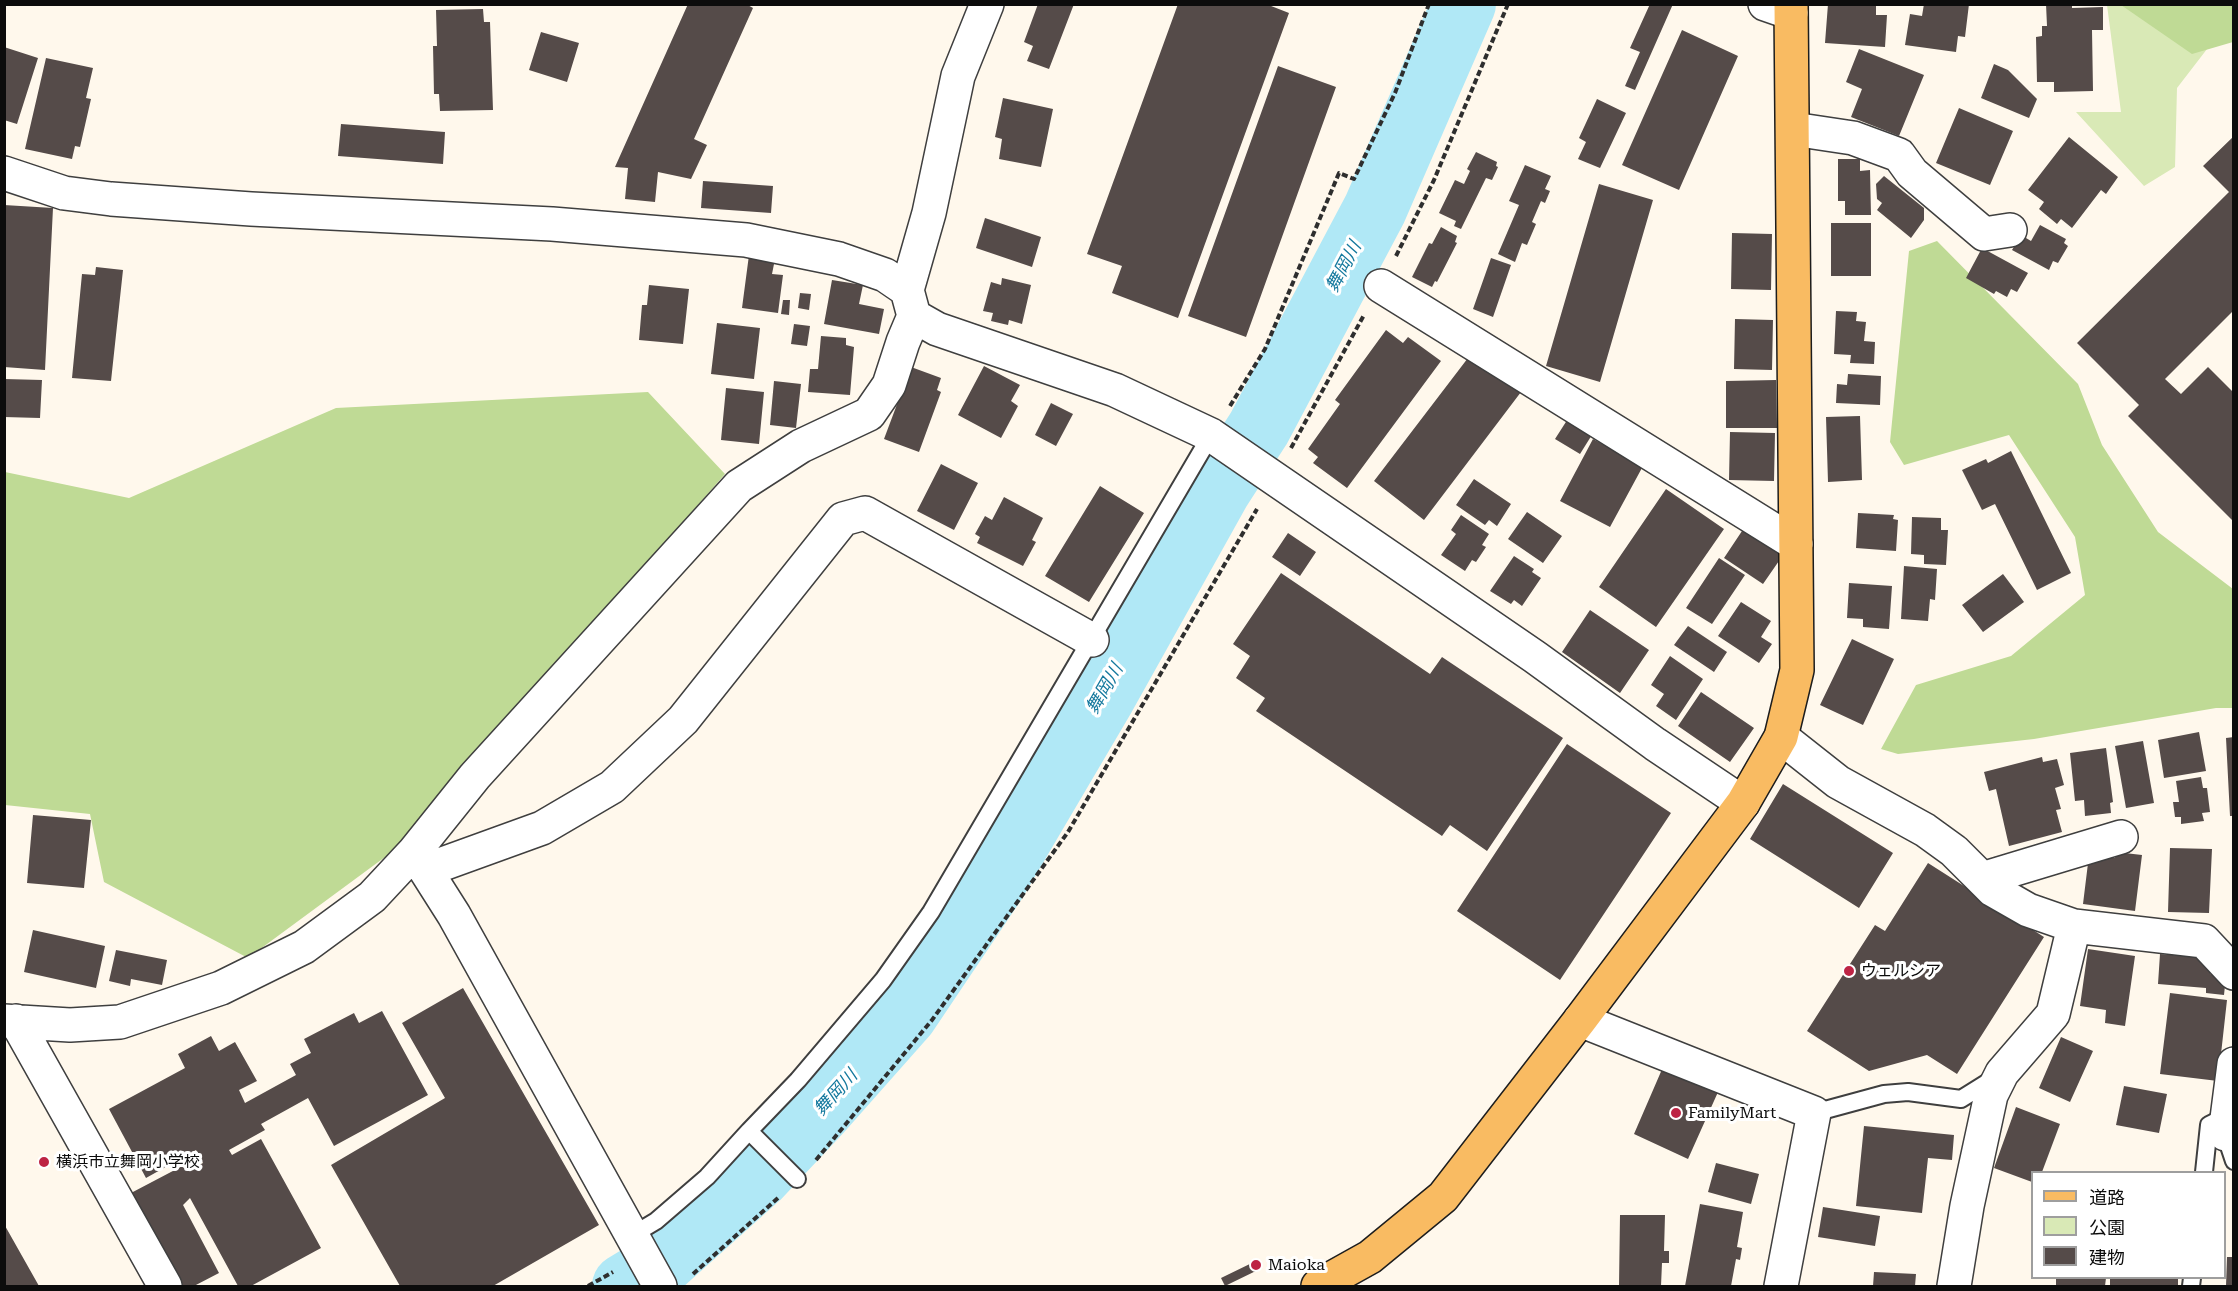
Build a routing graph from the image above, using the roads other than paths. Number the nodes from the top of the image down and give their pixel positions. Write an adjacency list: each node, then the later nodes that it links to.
1 (987, 4): 7 (street)
2 (1782, 7): 3 (main road)
3 (1793, 129): 5 (street); 9 (main road)
4 (4, 173): 7 (street)
5 (2010, 230)
6 (1381, 286): 9 (street)
7 (911, 303): 8 (street); 14 (street)
8 (1216, 439): 10 (lane); 12 (street)
9 (1796, 544): 11 (main road)
10 (1092, 640): 14 (street); 24 (lane)
11 (1781, 737): 12 (main road); 15 (street)
12 (1743, 803): 18 (main road)
13 (2121, 837): 15 (street)
14 (420, 861): 19 (street); 27 (street)
15 (1982, 879): 16 (street)
16 (2074, 926): 17 (street); 21 (street)
17 (2234, 973)
18 (1580, 1020): 22 (street); 30 (main road)
19 (10, 1021): 29 (street)
20 (2234, 1064): 23 (street)
21 (2002, 1073): 22 (lane); 32 (street)
22 (1814, 1113): 31 (street)
23 (2228, 1137): 25 (lane)
24 (757, 1140): 26 (lane); 27 (lane)
25 (2204, 1171)
26 (796, 1178)
27 (631, 1236): 28 (street)
28 (673, 1283)
29 (165, 1287)
30 (1318, 1287)
31 (1781, 1287)
32 (1954, 1287)

